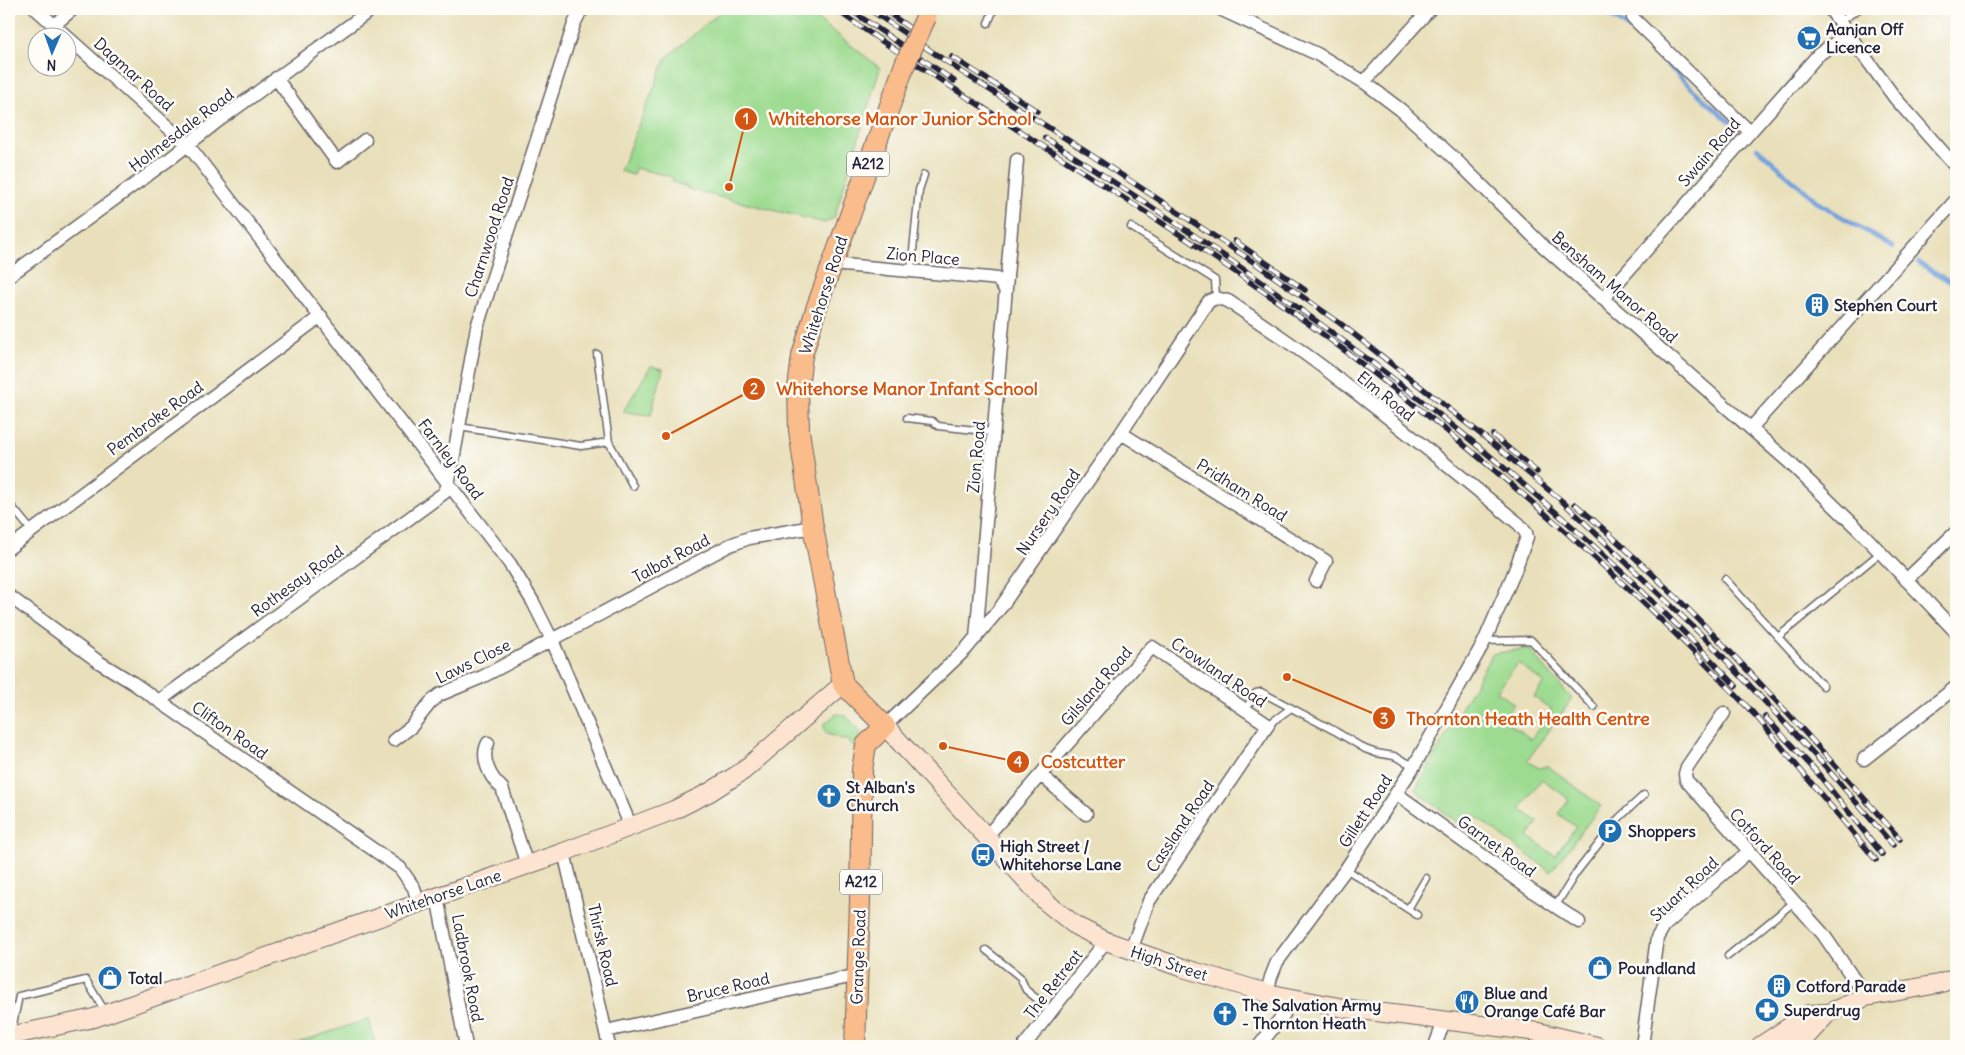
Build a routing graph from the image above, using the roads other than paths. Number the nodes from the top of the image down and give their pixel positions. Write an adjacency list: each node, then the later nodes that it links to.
1 (36, 9): 14 (street, Dagmar Road)
2 (73, 9): 14 (street)
3 (372, 9): 16 (street, Holmesdale Road)
4 (584, 9): 35 (street, Charnwood Road)
5 (994, 9): 13 (lane)
6 (1220, 9): 17 (street, Bensham Manor Road)
7 (1430, 9): 17 (street)
8 (1830, 9): 12 (street)
9 (1859, 9): 12 (lane)
10 (927, 13): 26 (main road, Whitehorse Road / A212, bridge)
11 (1633, 18): 18 (street)
12 (1839, 22): 15 (street)
13 (988, 23)
14 (54, 25): 20 (street, Dagmar Road)
15 (1848, 34): 18 (street, Swain Road); 22 (street)
16 (276, 78): 19 (street); 20 (street, Holmesdale Road)
17 (1364, 82): 31 (street, Bensham Manor Road)
18 (1749, 131): 31 (street, Swain Road)
19 (365, 140)
20 (188, 145): 28 (street, Holmesdale Road); 32 (street, Farnley Road)
21 (1017, 160): 29 (street, Zion Road)
22 (1956, 166)
23 (924, 175): 27 (lane)
24 (1956, 200): 36 (street)
25 (1131, 227): 30 (lane)
26 (832, 264): 27 (street, Zion Place); 43 (main road, Whitehorse Road / A212)
27 (911, 271): 29 (street, Zion Place)
28 (9, 276)
29 (1006, 289): 37 (street, Zion Road)
30 (1216, 298): 38 (street, Nursery Road); 46 (street, Elm Road)
31 (1603, 298): 36 (street, Bensham Manor Road)
32 (321, 316): 40 (street, Farnley Road); 44 (street, Pembroke Road)
33 (597, 354): 39 (lane)
34 (908, 418): 37 (lane)
35 (459, 427): 39 (lane); 40 (street, Charnwood Road)
36 (1751, 428): 48 (street, Bensham Manor Road)
37 (994, 432): 55 (street, Zion Road)
38 (1121, 434): 51 (street, Pridham Road); 55 (street, Nursery Road)
39 (608, 442): 41 (lane)
40 (450, 484): 56 (street, Farnley Road); 62 (street, Rothesay Road)
41 (634, 486)
42 (9, 503): 44 (lane)
43 (813, 527): 56 (street, Talbot Road); 59 (main road, Whitehorse Road / A212)
44 (31, 530): 47 (street, Pembroke Road)
45 (1956, 532): 50 (street)
46 (1526, 534): 57 (street, Gillett Road)
47 (9, 548)
48 (1880, 553): 50 (street, Bensham Manor Road); 54 (lane)
49 (1725, 579): 54 (lane)
50 (1906, 580): 53 (street, Bensham Manor Road)
51 (1316, 581)
52 (9, 596): 62 (street, Clifton Road)
53 (1956, 632)
54 (1778, 637): 60 (lane)
55 (976, 638): 68 (street, Nursery Road)
56 (552, 640): 69 (street, Laws Close); 77 (street, Farnley Road)
57 (1484, 642): 64 (lane); 72 (street, Gillett Road)
58 (1152, 647): 65 (street, Crowland Road); 73 (street, Gilsland Road)
59 (843, 684): 68 (main road, High Street); 77 (main road, Whitehorse Lane)
60 (1823, 686)
61 (1956, 687): 71 (street)
62 (160, 701): 86 (street, Clifton Road)
63 (1291, 708): 65 (lane); 67 (lane); 72 (lane)
64 (1594, 708)
65 (1245, 710): 67 (street, Crowland Road)
66 (1724, 713): 79 (street, Cotford Road)
67 (1268, 725): 93 (street, Cassland Road)
68 (885, 726): 78 (main road, High Street); 95 (main road, Grange Road / A212)
69 (394, 740)
70 (488, 743): 81 (street)
71 (1864, 759)
72 (1414, 766): 74 (street, Gillett Road)
73 (1041, 774): 76 (street); 78 (street, Gilsland Road)
74 (1397, 794): 82 (street, Gillett Road); 87 (street, Garnet Road)
75 (1644, 795): 87 (lane)
76 (1086, 814)
77 (630, 827): 80 (main road, Whitehorse Lane)
78 (986, 836): 91 (main road, High Street)
79 (1749, 851): 85 (street, Cotford Road); 113 (street, Stuart Road)
80 (564, 852): 81 (main road, Whitehorse Lane); 104 (street, Thirsk Road)
81 (528, 865): 84 (main road, Whitehorse Lane)
82 (1346, 869): 88 (lane); 97 (street, Gillett Road)
83 (1426, 878): 88 (lane)
84 (436, 897): 86 (main road, Whitehorse Lane); 106 (street, Ladbrook Road)
85 (1794, 902): 94 (lane); 98 (street, Cotford Road)
86 (418, 903): 100 (main road, Whitehorse Lane)
87 (1555, 907): 90 (street, Garnet Road)
88 (1408, 909): 89 (lane)
89 (1417, 915)
90 (1579, 922)
91 (1106, 941): 93 (main road, High Street); 101 (street, The Retreat)
92 (986, 950): 101 (lane)
93 (1131, 950): 97 (main road, High Street)
94 (1728, 956)
95 (858, 975): 104 (street, Bruce Road); 108 (main road, Grange Road / A212)
96 (1956, 978): 98 (main road)
97 (1267, 993): 99 (main road, High Street)
98 (1866, 997): 102 (main road)
99 (1287, 998): 103 (main road, High Street); 110 (street)
100 (123, 1008): 105 (main road, Whitehorse Lane); 105 (lane)
101 (1052, 1012): 109 (street, The Retreat)
102 (1828, 1013): 114 (main road); 115 (main road)
103 (1444, 1021): 111 (street); 112 (main road, High Street)
104 (606, 1031): 107 (street, Thirsk Road)
105 (10, 1035)
106 (466, 1046)
107 (609, 1046)
108 (855, 1046)
109 (1024, 1046)
110 (1259, 1046)
111 (1435, 1046)
112 (1597, 1046)
113 (1642, 1046)
114 (1760, 1046)
115 (1790, 1046)

